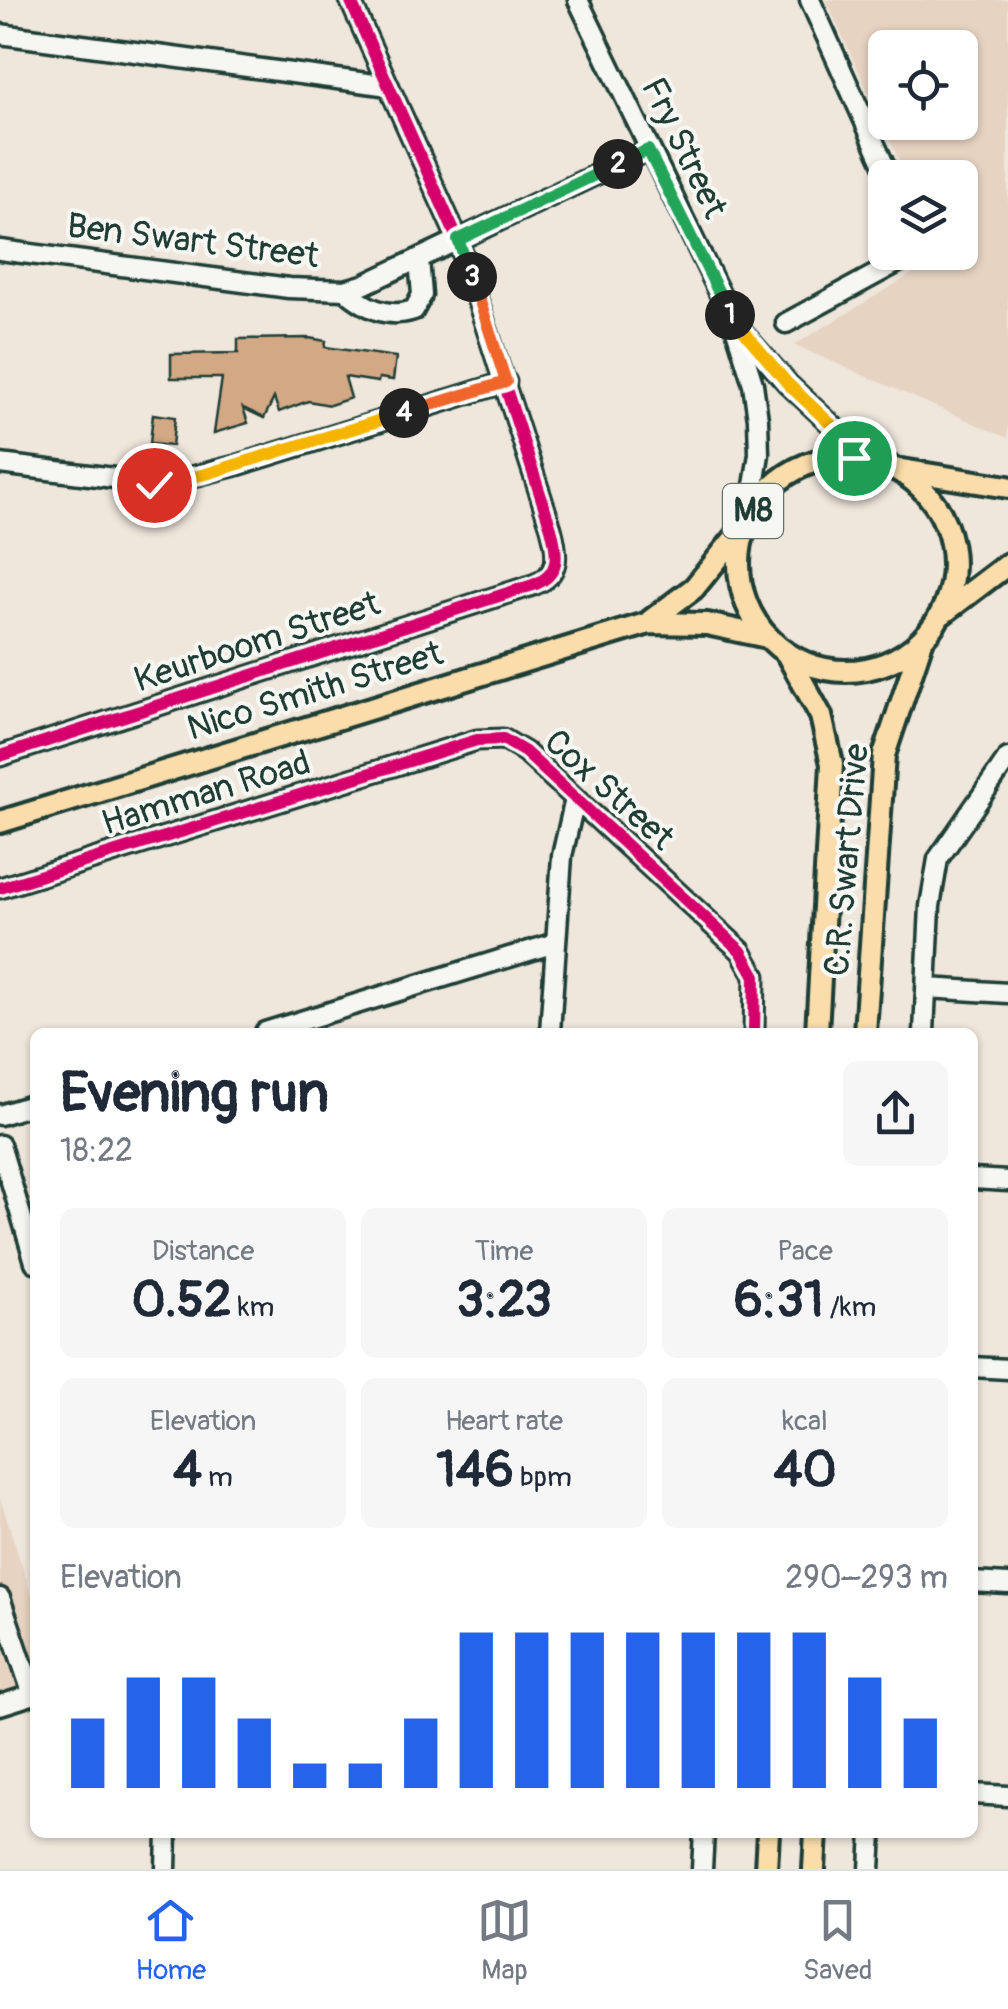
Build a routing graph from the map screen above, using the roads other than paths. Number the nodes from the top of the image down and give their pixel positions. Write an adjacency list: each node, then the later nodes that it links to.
1 (350, 0): 5 (street)
2 (578, 0): 6 (street, Fry Street)
3 (810, 0): 7 (street)
4 (0, 34): 5 (street)
5 (389, 86): 8 (street)
6 (648, 150): 8 (street, Ben Swart Street); 13 (street, Fry Street)
7 (882, 160)
8 (458, 240): 10 (street, Ben Swart Street); 15 (street)
9 (0, 250): 12 (street, Ben Swart Street)
10 (418, 258): 12 (street, Ben Swart Street); 12 (street)
11 (884, 270): 14 (street)
12 (345, 290)
13 (734, 323): 16 (street, Fry Street); 20 (street, Fry Street)
14 (786, 324)
15 (506, 382): 17 (street); 28 (street, Keurboom Street)
16 (869, 460): 18 (main road, M8); 20 (main road, M8)
17 (0, 464)
18 (890, 468): 19 (main road, M8); 22 (main road, M8)
19 (1008, 487)
20 (748, 520): 23 (main road, Nico Smith Street / M8); 24 (main road, M8)
21 (1008, 564): 22 (main road, M8)
22 (940, 616): 25 (main road, M8)
23 (649, 622): 24 (main road, Nico Smith Street / M8); 31 (main road, Nico Smith Street / M8)
24 (767, 636): 26 (main road, M8)
25 (922, 639): 26 (main road, M8); 40 (main road, C.R. Swart Drive)
26 (786, 652): 39 (main road, C.R. Swart Drive)
27 (430, 755): 30 (street, Cox Street); 32 (street, Hamman Road)
28 (0, 756)
29 (1008, 758): 34 (street)
30 (575, 799): 33 (street); 38 (street, Cox Street)
31 (0, 822)
32 (0, 888)
33 (555, 943): 36 (street); 37 (street)
34 (927, 988): 35 (street); 41 (street)
35 (1008, 992)
36 (278, 1028)
37 (550, 1028)
38 (754, 1028)
39 (817, 1028)
40 (865, 1028)
41 (924, 1028)
42 (30, 1106): 43 (street)
43 (0, 1115)
44 (0, 1145): 47 (street)
45 (978, 1178): 46 (street)
46 (1008, 1181)
47 (30, 1245)
48 (978, 1366): 49 (street)
49 (1008, 1369)
50 (978, 1582): 51 (street)
51 (1008, 1584)
52 (0, 1598): 53 (street)
53 (30, 1683)
54 (30, 1695): 55 (street)
55 (0, 1706)
56 (978, 1794): 57 (street)
57 (1008, 1796)
58 (167, 1838): 63 (street)
59 (704, 1838): 64 (street)
60 (768, 1838): 65 (main road)
61 (816, 1838): 66 (main road)
62 (872, 1838): 67 (street)
63 (166, 1869)
64 (702, 1869)
65 (766, 1869)
66 (814, 1869)
67 (870, 1869)

